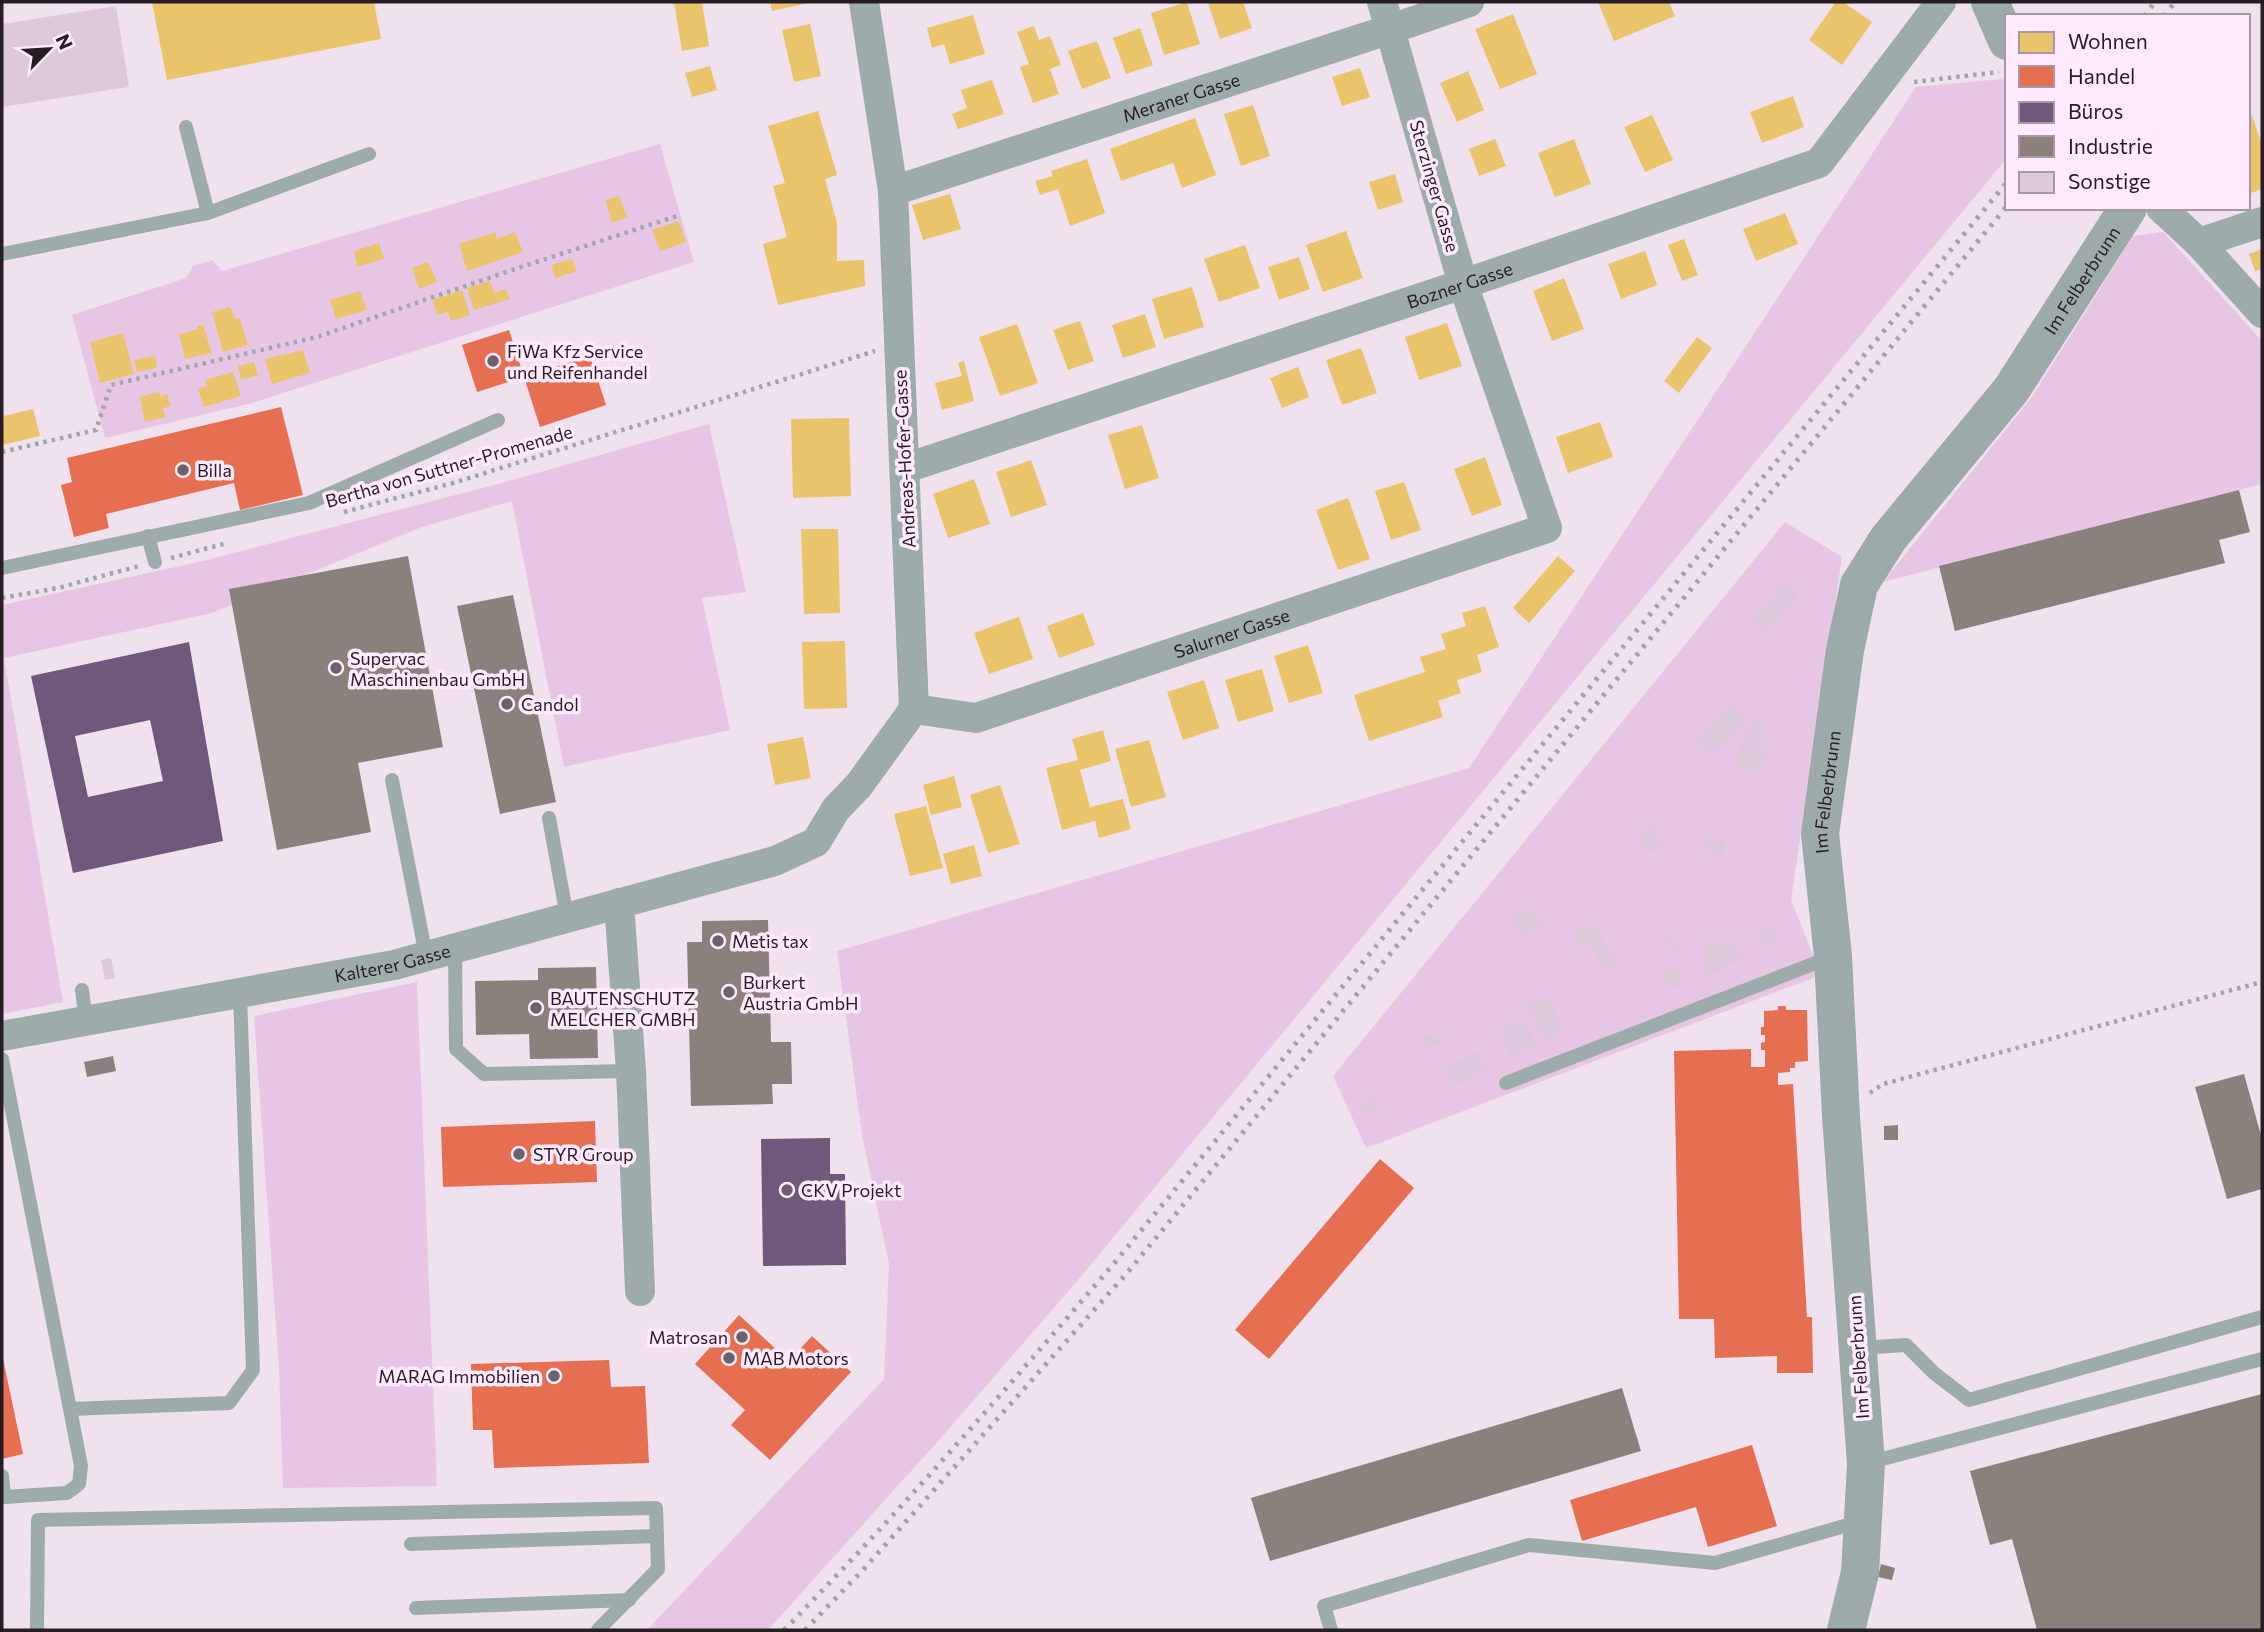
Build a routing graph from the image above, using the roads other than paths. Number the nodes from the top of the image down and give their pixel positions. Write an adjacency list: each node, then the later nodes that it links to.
1 (864, 2): 9 (street, Andreas-Hofer-Gasse)
2 (1469, 2): 5 (street, Meraner Gasse)
3 (1941, 2): 16 (street, Bozner Gasse)
4 (1990, 2): 6 (street)
5 (1387, 16): 9 (street, Meraner Gasse); 16 (street, Sterzinger Gasse)
6 (2005, 36)
7 (186, 127): 12 (lane)
8 (369, 154): 12 (lane)
9 (893, 191): 19 (street, Andreas-Hofer-Gasse)
10 (2127, 210): 31 (street, Im Felberbrunn)
11 (2163, 210): 14 (street)
12 (208, 214): 15 (lane)
13 (2262, 222): 14 (street)
14 (2199, 243): 17 (street)
15 (2, 254)
16 (1463, 284): 19 (street, Bozner Gasse); 20 (street, Sterzinger Gasse)
17 (2262, 313)
18 (498, 420): 21 (lane)
19 (906, 468): 24 (street, Andreas-Hofer-Gasse)
20 (1547, 528): 24 (street, Salurner Gasse)
21 (148, 536): 22 (lane); 23 (lane)
22 (155, 562)
23 (2, 568)
24 (914, 709): 27 (street, Kalterer Gasse)
25 (392, 780): 30 (lane)
26 (549, 818): 28 (lane)
27 (619, 902): 28 (street, Kalterer Gasse); 37 (street)
28 (567, 917): 29 (street, Kalterer Gasse)
29 (455, 948): 30 (street, Kalterer Gasse); 37 (lane)
30 (426, 956): 33 (street, Kalterer Gasse)
31 (1833, 956): 38 (lane); 41 (street, Im Felberbrunn)
32 (82, 990): 34 (lane)
33 (240, 994): 34 (street, Kalterer Gasse); 43 (lane)
34 (86, 1022): 35 (street, Kalterer Gasse)
35 (2, 1036)
36 (2, 1059): 43 (lane)
37 (631, 1071): 39 (street)
38 (1506, 1083)
39 (640, 1291)
40 (2262, 1317): 41 (lane)
41 (1858, 1348): 44 (street, Im Felberbrunn)
42 (2262, 1359): 44 (lane)
43 (70, 1409): 45 (lane)
44 (1866, 1464): 46 (street, Im Felberbrunn)
45 (2, 1476)
46 (1863, 1521): 53 (lane); 54 (street, Im Felberbrunn)
47 (657, 1536): 48 (lane); 49 (lane); 51 (lane)
48 (411, 1545)
49 (629, 1600): 50 (lane); 52 (lane)
50 (416, 1608)
51 (37, 1630)
52 (598, 1630)
53 (1331, 1630)
54 (1846, 1630)

